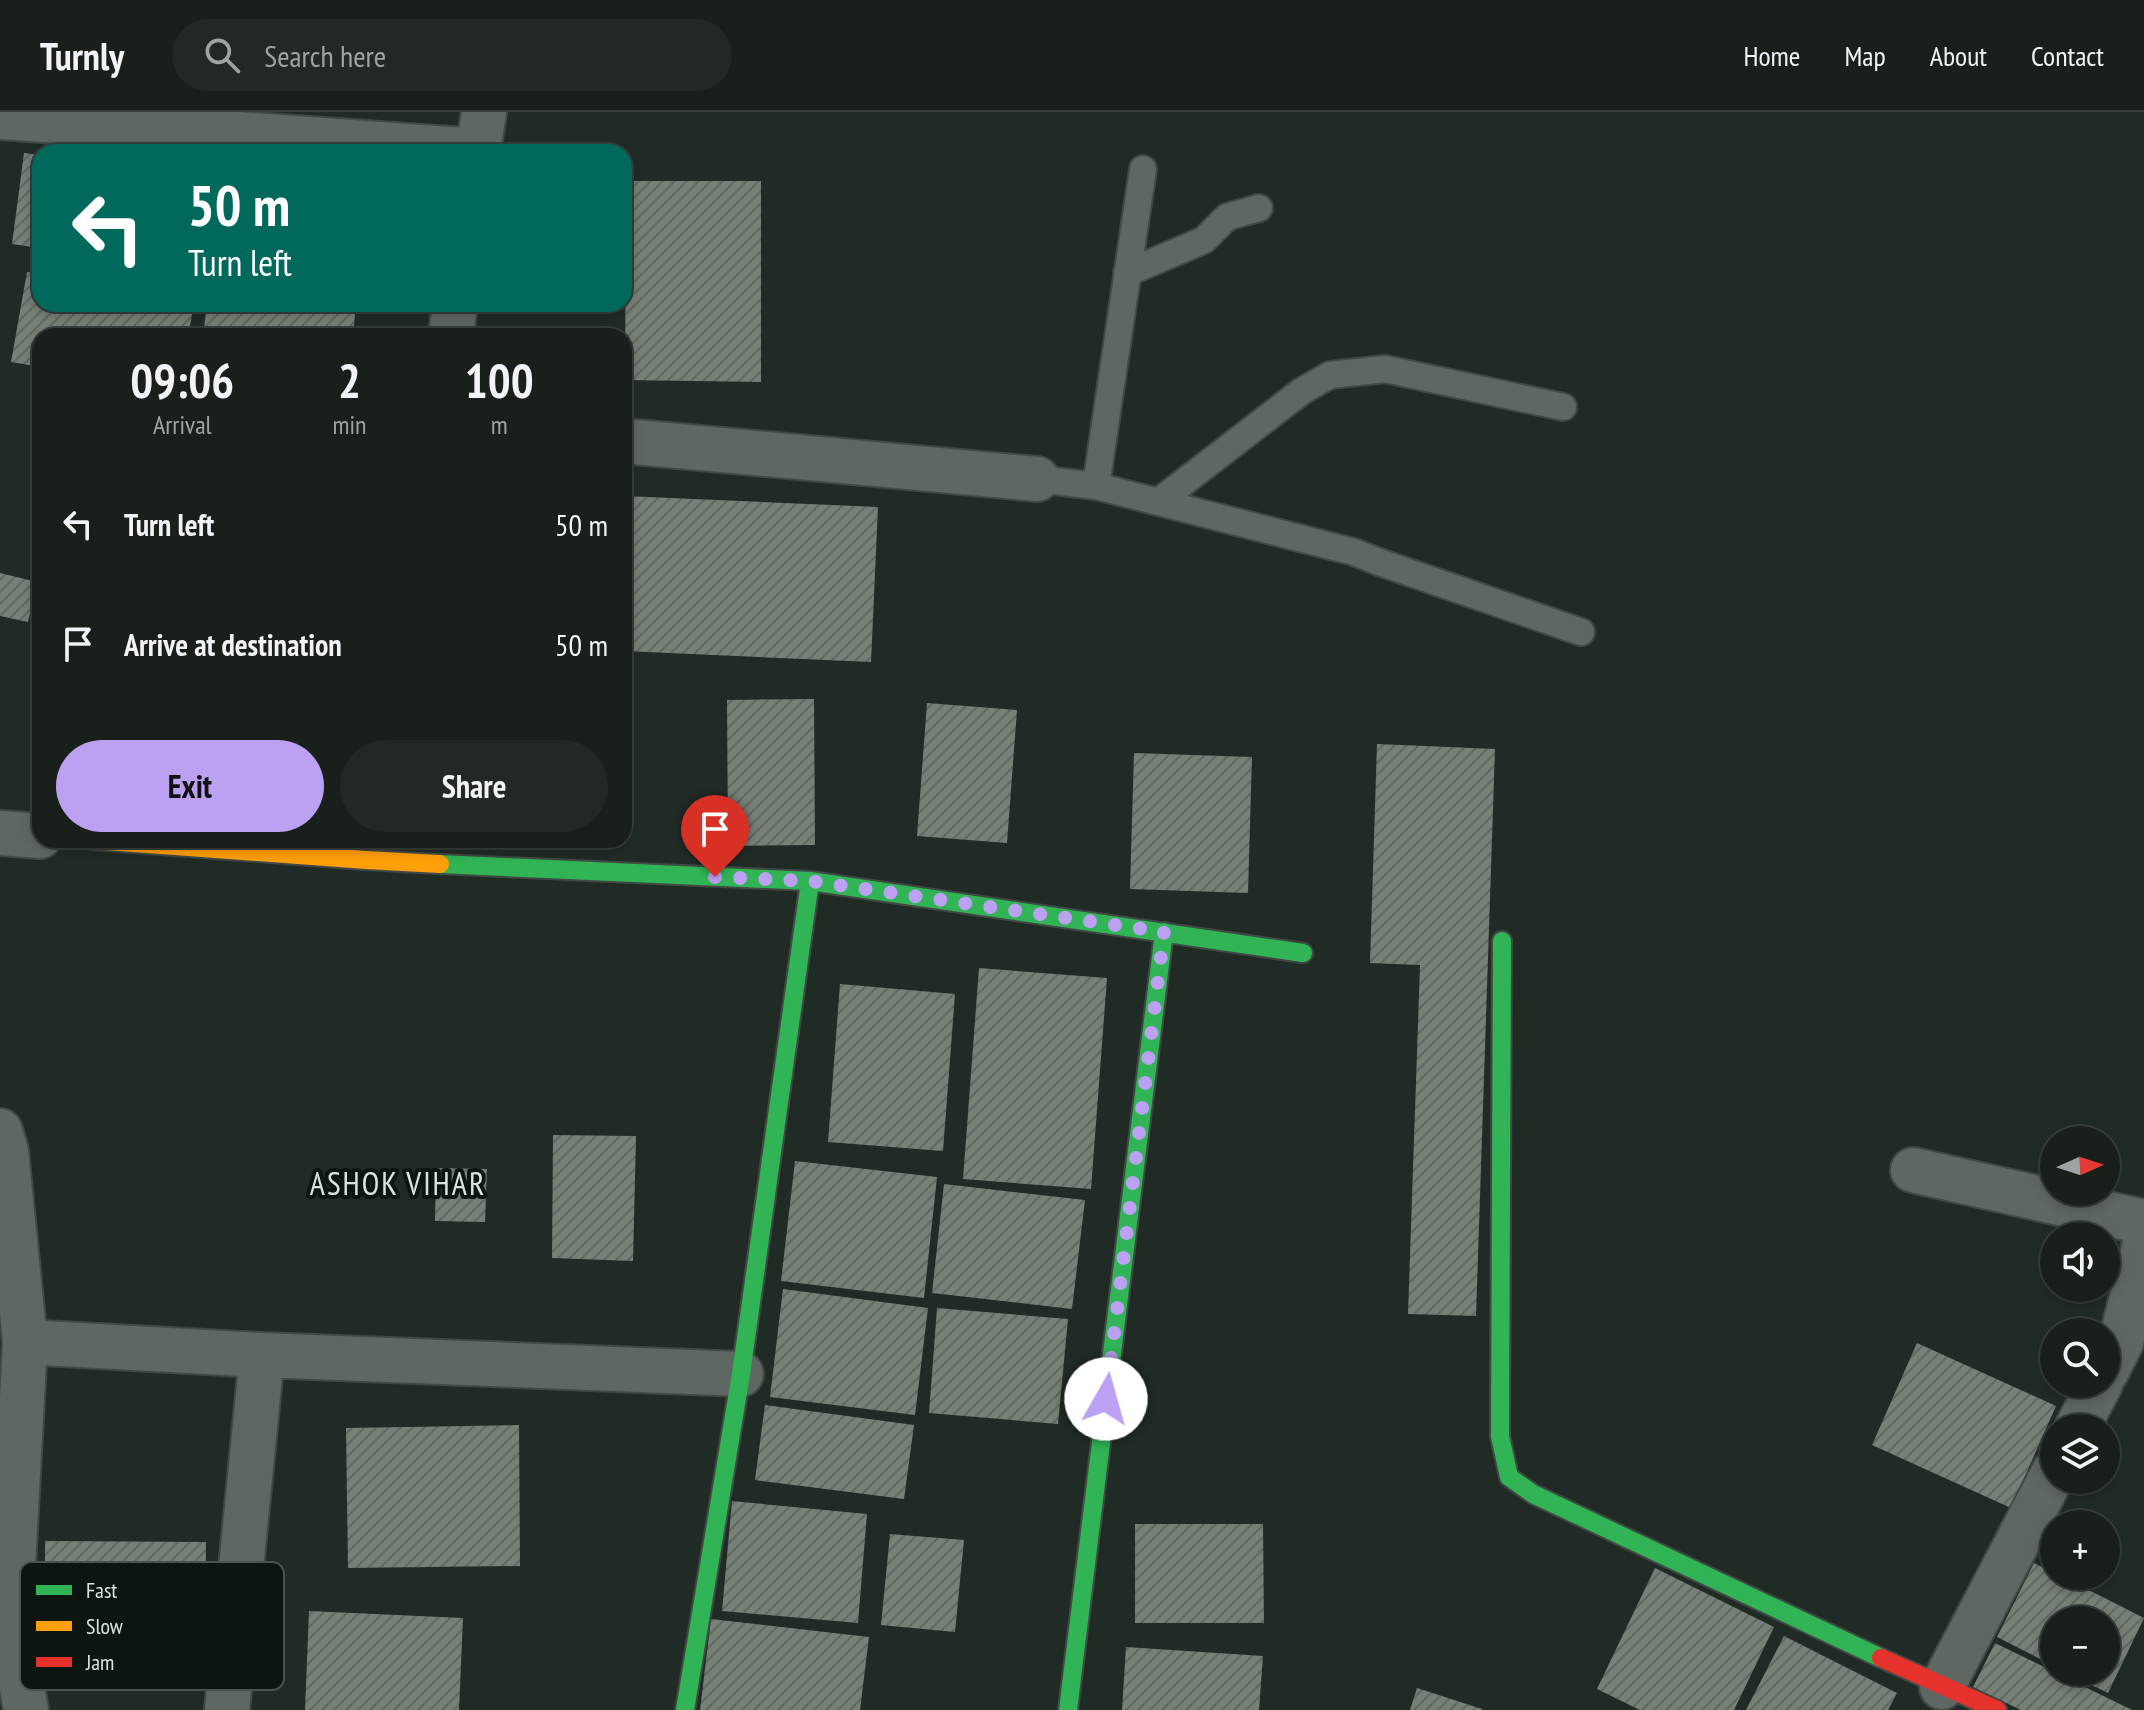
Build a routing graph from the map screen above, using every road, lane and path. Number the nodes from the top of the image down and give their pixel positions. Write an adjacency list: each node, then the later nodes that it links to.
1 (0, 117): 2 (street)
2 (480, 138)
3 (1143, 169): 5 (lane)
4 (1259, 208): 5 (lane)
5 (1127, 273): 9 (lane)
6 (1563, 407): 10 (lane)
7 (632, 442): 8 (street)
8 (1037, 479): 9 (lane)
9 (1096, 486): 10 (lane)
10 (1158, 502): 11 (lane)
11 (1581, 632)
12 (0, 833): 13 (street)
13 (32, 835)
14 (313, 848): 15 (street)
15 (368, 850): 16 (street)
16 (810, 881): 17 (street); 28 (street)
17 (1164, 932): 19 (street); 39 (street)
18 (1502, 941): 33 (street)
19 (1303, 953)
20 (0, 1131): 22 (street)
21 (1913, 1170): 23 (street)
22 (6, 1212): 25 (street)
23 (2144, 1222)
24 (2144, 1247): 26 (street)
25 (25, 1342): 27 (street); 31 (street)
26 (2120, 1344)
27 (262, 1355): 28 (street); 30 (street)
28 (741, 1374): 38 (street)
29 (2043, 1494): 33 (street)
30 (242, 1562)
31 (5, 1623): 32 (street)
32 (20, 1685)
33 (1942, 1687): 40 (street)
34 (21, 1690): 36 (street)
35 (229, 1690): 37 (street)
36 (26, 1710)
37 (227, 1710)
38 (685, 1710)
39 (1068, 1710)
40 (1997, 1710)

